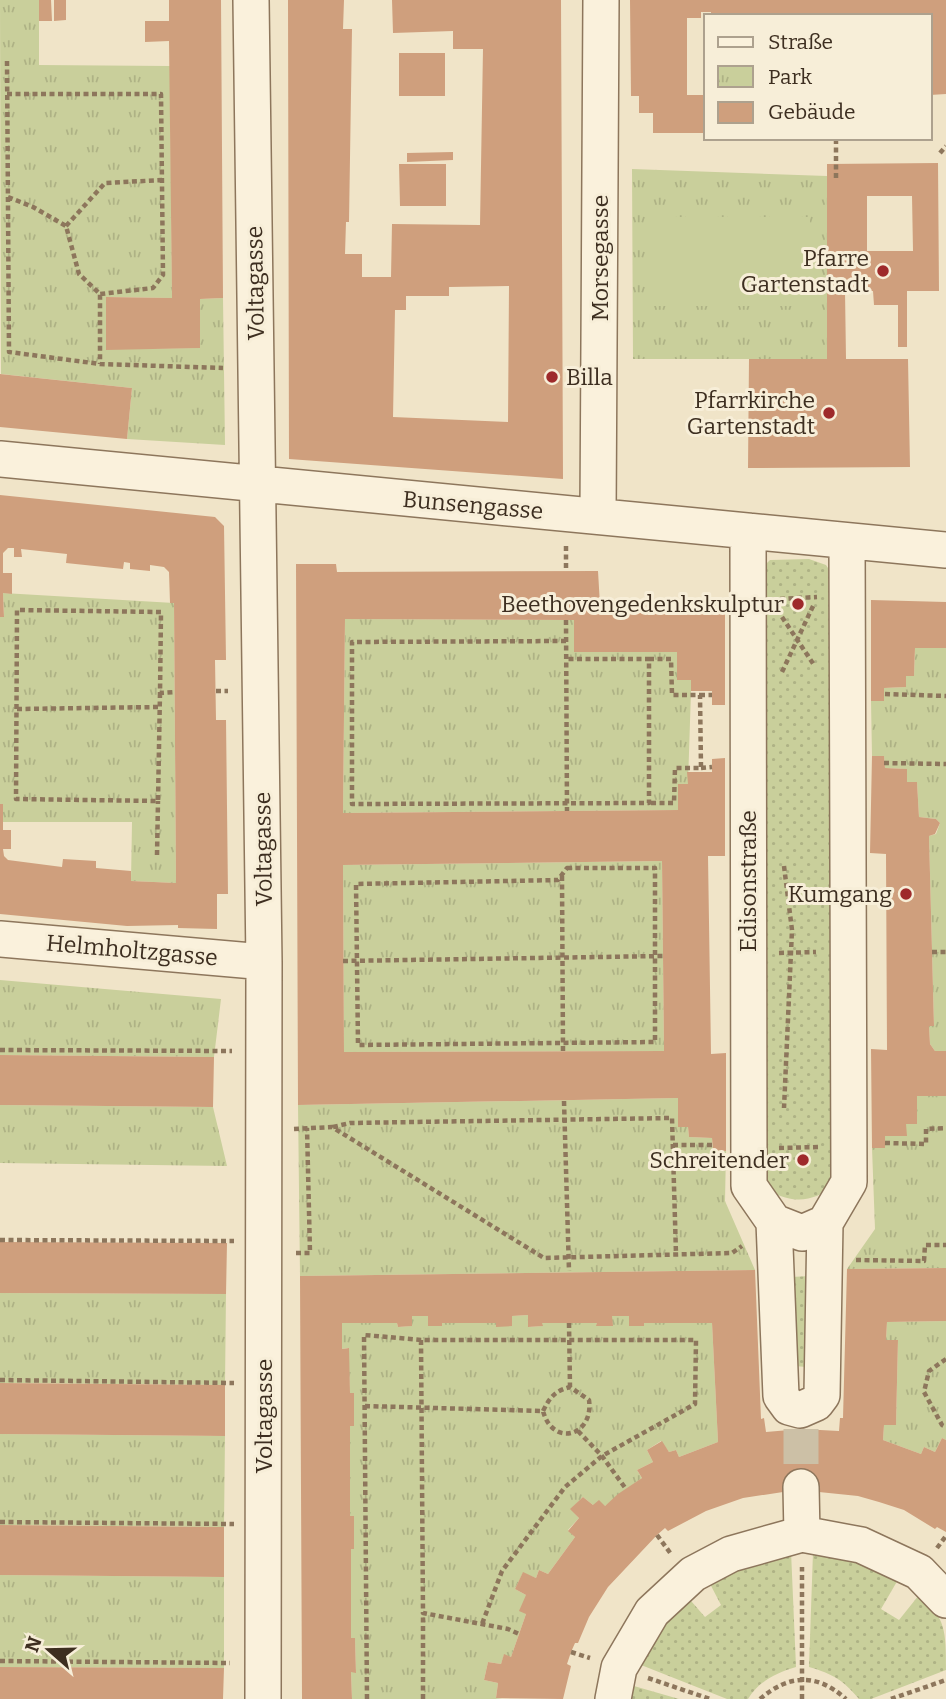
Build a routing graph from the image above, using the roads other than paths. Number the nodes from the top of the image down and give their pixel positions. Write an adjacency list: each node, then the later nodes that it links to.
1 (251, 0): 4 (street, Voltagasse)
2 (601, 0): 5 (street, Morsegasse)
3 (0, 459): 4 (street, Bunsengasse)
4 (257, 484): 5 (street, Bunsengasse); 10 (street, Voltagasse)
5 (598, 516): 6 (street, Bunsengasse)
6 (748, 531): 7 (street, Bunsengasse); 11 (street, Edisonstraße)
7 (847, 541): 8 (street, Bunsengasse); 12 (street)
8 (946, 550)
9 (0, 939): 10 (street, Helmholtzgasse)
10 (264, 962): 17 (street, Voltagasse)
11 (774, 1222): 12 (street); 12 (street)
12 (825, 1223)
13 (801, 1487): 14 (street)
14 (802, 1534): 15 (street); 16 (street)
15 (946, 1600)
16 (616, 1684)
17 (263, 1699)

